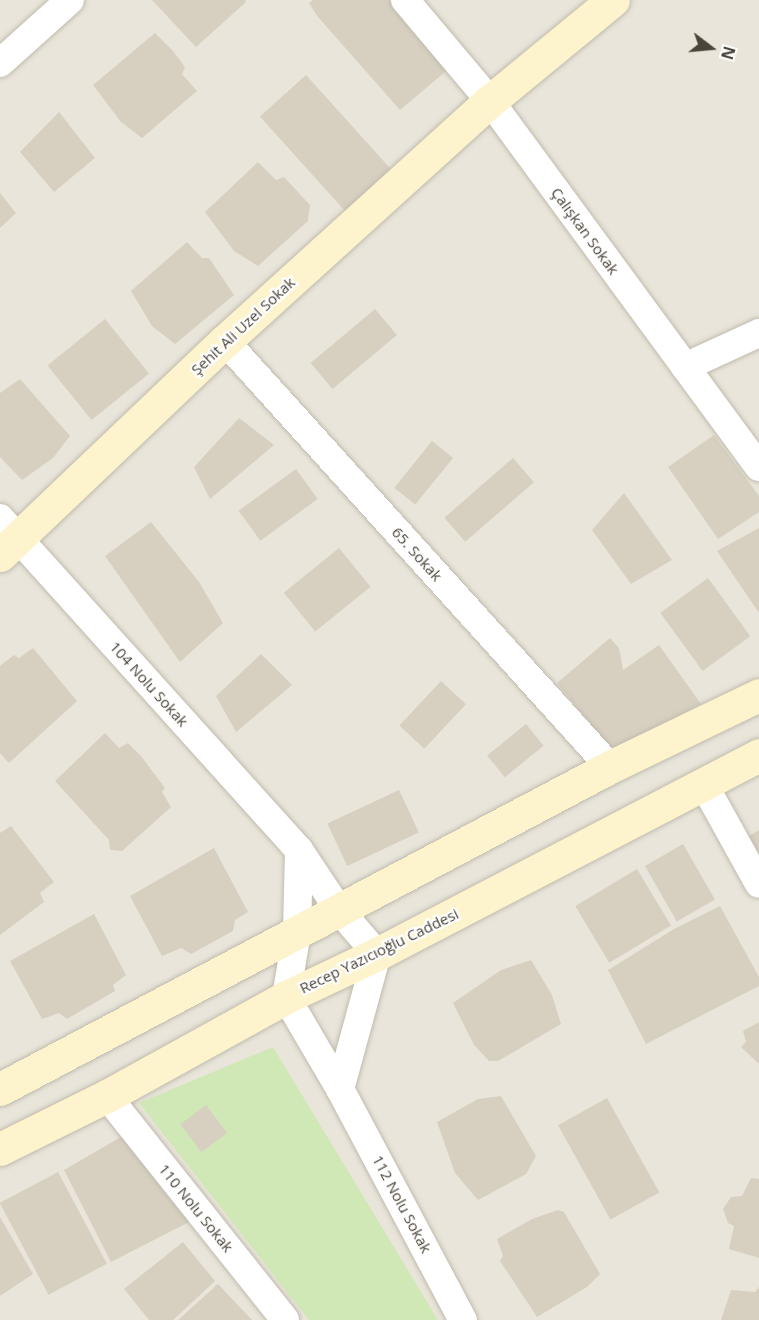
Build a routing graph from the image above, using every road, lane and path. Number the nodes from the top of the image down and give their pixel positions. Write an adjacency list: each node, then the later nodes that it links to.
1 (69, 0): 4 (street)
2 (405, 0): 5 (street, Çalışkan Sokak)
3 (613, 0): 5 (street, Şehit Ali Uzel Sokak)
4 (0, 63)
5 (490, 101): 7 (street, Şehit Ali Uzel Sokak); 8 (street, Çalışkan Sokak)
6 (759, 333): 8 (street)
7 (225, 341): 10 (street, Şehit Ali Uzel Sokak); 13 (street, 65. Sokak)
8 (685, 367): 9 (street, Çalışkan Sokak)
9 (759, 467)
10 (6, 537): 15 (street, 104 Nolu Sokak)
11 (759, 695): 13 (street)
12 (759, 755): 14 (street, Recep Yazıcıoğlu Caddesi)
13 (609, 767): 17 (street)
14 (703, 783): 16 (street); 19 (street, Recep Yazıcıoğlu Caddesi)
15 (299, 850): 17 (street, 104 Nolu Sokak); 18 (street)
16 (759, 884)
17 (339, 910): 18 (street); 19 (street, 104 Nolu Sokak)
18 (297, 932): 20 (street); 21 (street)
19 (377, 954): 20 (street, Recep Yazıcıoğlu Caddesi); 22 (street)
20 (286, 997): 22 (street, 112 Nolu Sokak); 23 (street, Recep Yazıcıoğlu Caddesi)
21 (4, 1079)
22 (340, 1089): 26 (street, 112 Nolu Sokak)
23 (107, 1096): 24 (street, Recep Yazıcıoğlu Caddesi); 25 (street, 110 Nolu Sokak)
24 (0, 1149)
25 (285, 1320)
26 (463, 1320)

